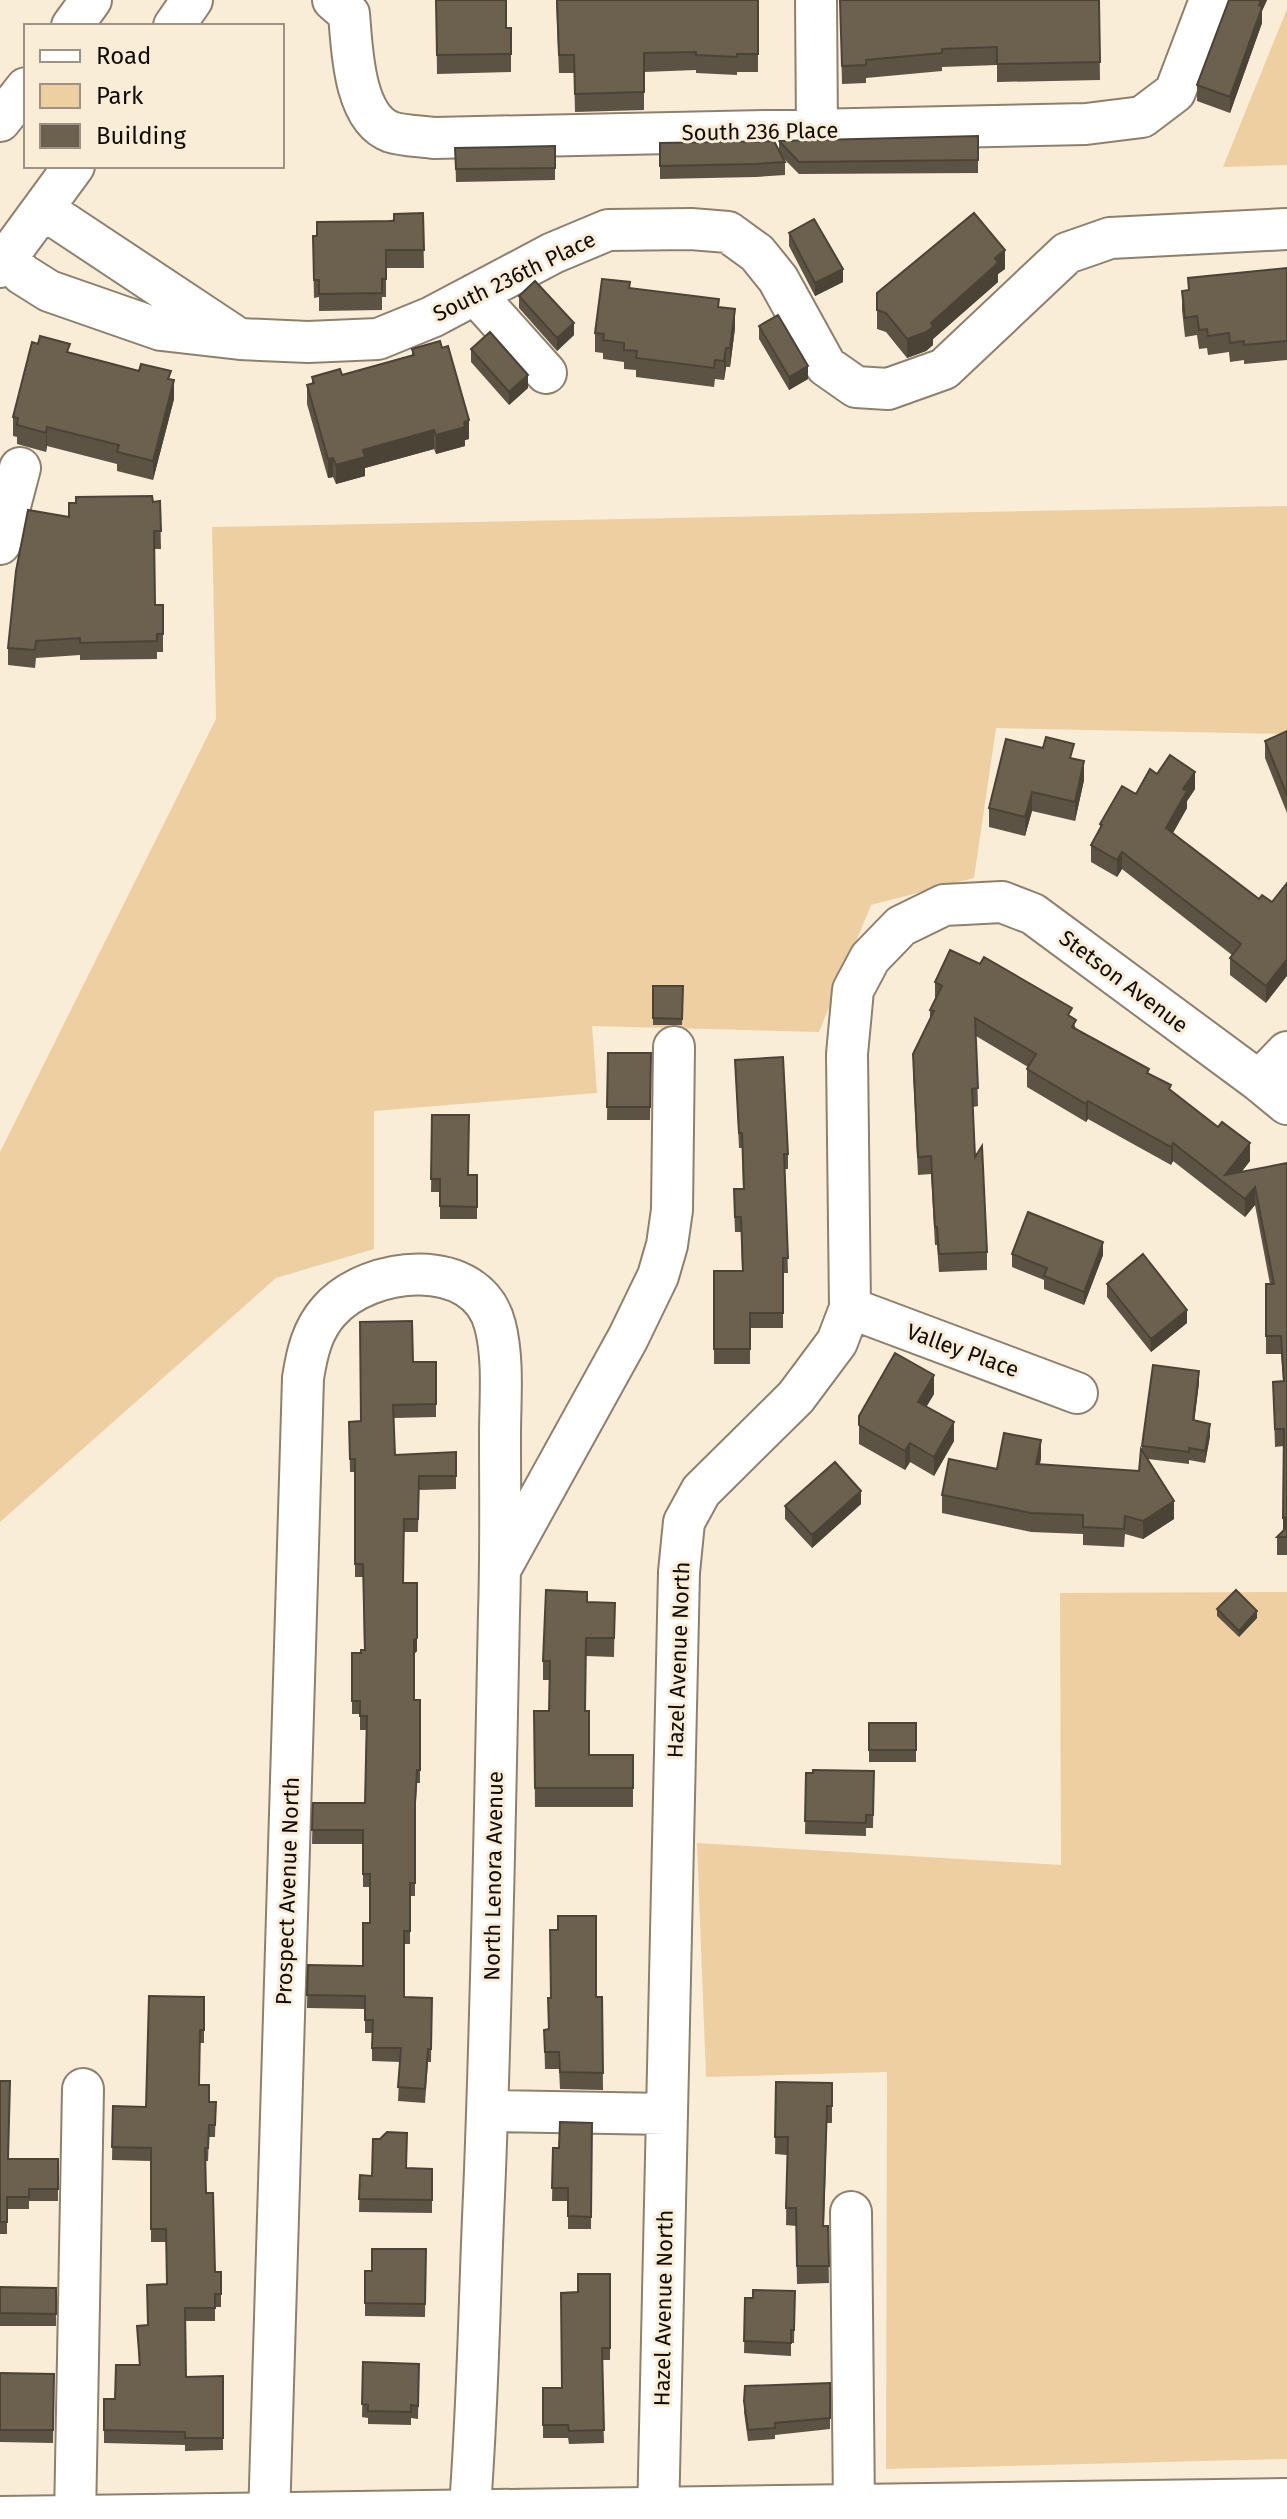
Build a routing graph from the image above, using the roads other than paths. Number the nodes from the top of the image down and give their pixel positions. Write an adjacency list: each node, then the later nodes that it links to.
1 (91, 0): 6 (street)
2 (192, 0): 7 (street)
3 (333, 0): 10 (street, South 236 Place)
4 (816, 0): 10 (street)
5 (1210, 0): 10 (street, South 236 Place)
6 (73, 24)
7 (175, 24)
8 (24, 91): 9 (street)
9 (0, 121)
10 (817, 130)
11 (73, 168): 12 (street)
12 (43, 209): 14 (street); 16 (street)
13 (1287, 229): 15 (street, South 236th Place)
14 (2, 260): 16 (street, South 236th Place)
15 (475, 294): 16 (street, South 236th Place); 17 (street)
16 (240, 339)
17 (546, 373)
18 (20, 468): 19 (street)
19 (0, 544)
20 (944, 905): 23 (street, Stetson Avenue); 25 (street, Hazel Avenue North)
21 (674, 1047): 27 (street)
22 (1287, 1052): 23 (street)
23 (1273, 1093)
24 (362, 1287): 27 (street, North Lenora Avenue); 38 (street, Prospect Avenue North)
25 (850, 1308): 26 (street, Valley Place); 30 (street, Hazel Avenue North)
26 (1077, 1393)
27 (500, 1570): 29 (street, North Lenora Avenue)
28 (83, 2089): 39 (street)
29 (488, 2111): 30 (street); 37 (street, North Lenora Avenue)
30 (667, 2114): 36 (street, Hazel Avenue North)
31 (851, 2212): 33 (street)
32 (1287, 2501): 34 (main road)
33 (854, 2508): 35 (main road); 36 (main road)
34 (1181, 2511): 35 (main road)
35 (956, 2513)
36 (658, 2515): 37 (main road)
37 (470, 2516): 38 (main road)
38 (269, 2517): 39 (main road)
39 (75, 2518): 40 (main road)
40 (0, 2519)

